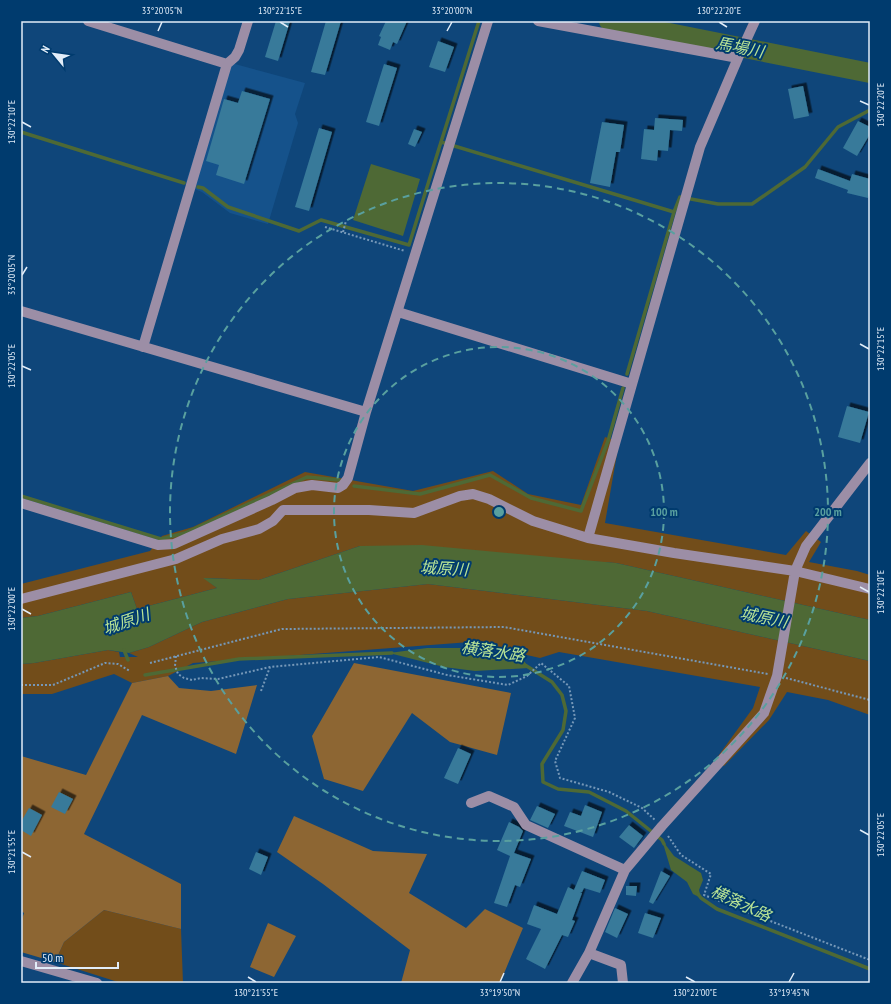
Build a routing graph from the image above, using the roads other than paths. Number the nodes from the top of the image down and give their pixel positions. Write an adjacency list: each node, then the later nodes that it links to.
1 (92, 21): 7 (street)
2 (248, 21): 7 (street)
3 (488, 21): 9 (street)
4 (538, 21): 6 (street)
5 (755, 21): 6 (street)
6 (738, 58): 11 (street)
7 (227, 64): 10 (street)
8 (21, 311): 10 (street)
9 (398, 312): 11 (street); 12 (street)
10 (144, 347): 12 (street)
11 (632, 384): 17 (street)
12 (366, 412): 14 (street)
13 (870, 463): 18 (street)
14 (272, 500): 15 (street); 16 (street)
15 (21, 503)
16 (283, 510): 17 (street); 20 (street)
17 (588, 538): 18 (street)
18 (795, 571): 19 (street); 22 (street)
19 (870, 590)
20 (21, 599)
21 (472, 803): 22 (street)
22 (625, 870): 23 (street)
23 (589, 953): 26 (street); 27 (street)
24 (21, 961): 25 (street)
25 (97, 983)
26 (572, 983)
27 (623, 983)

